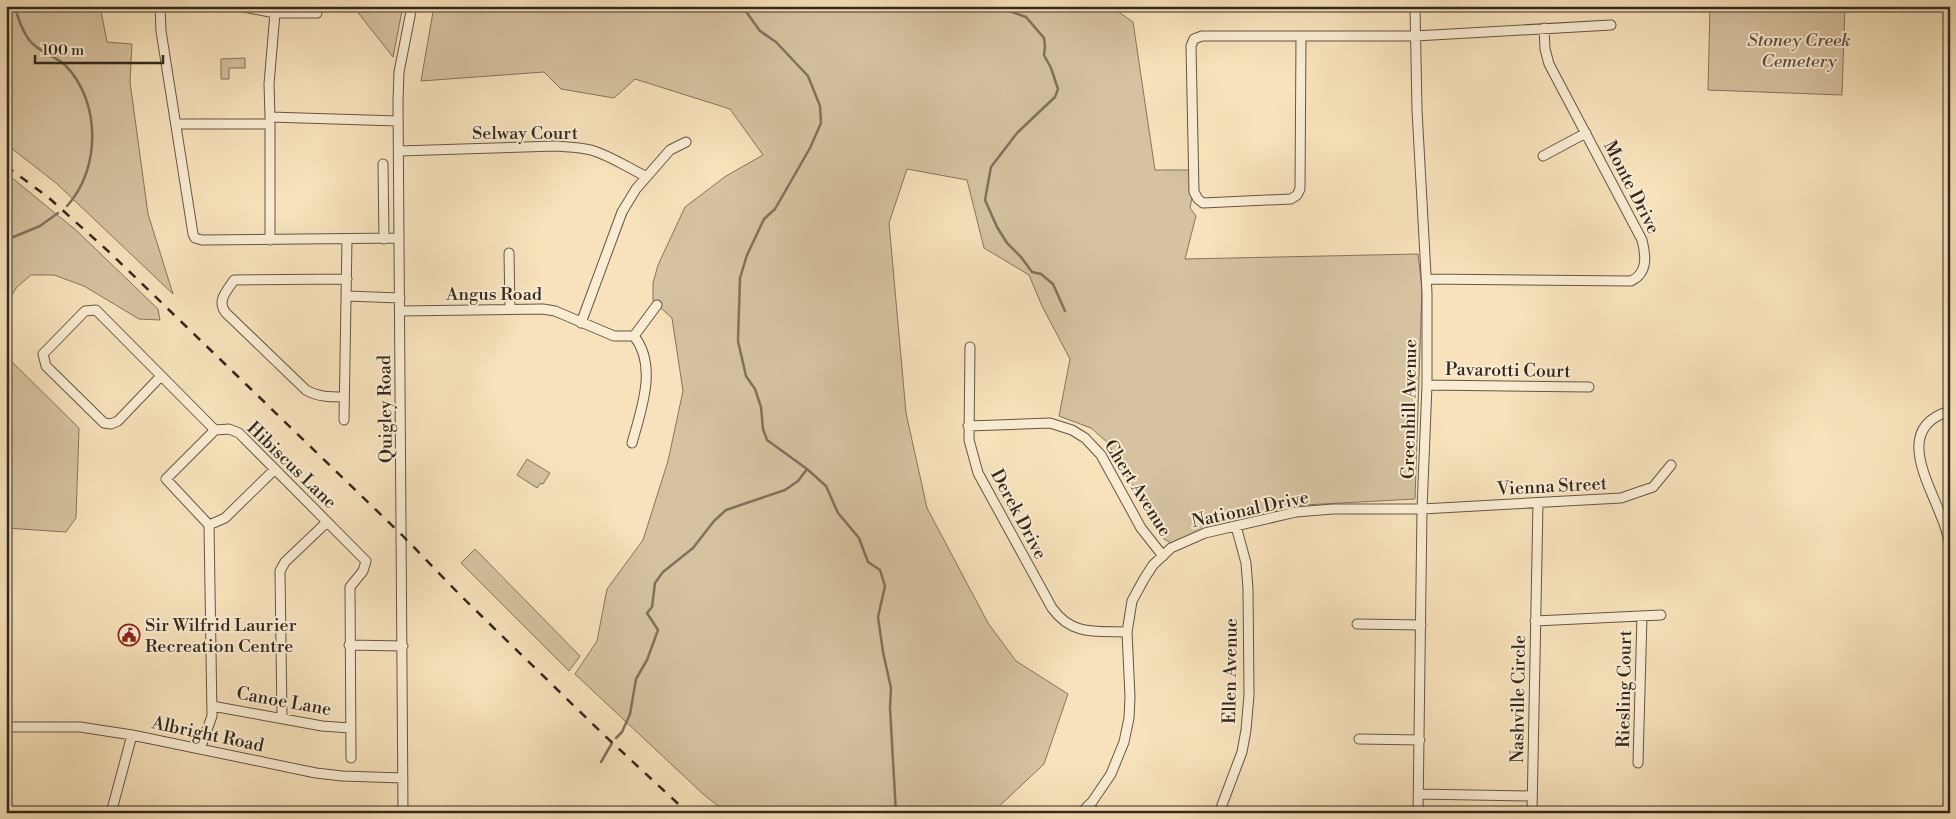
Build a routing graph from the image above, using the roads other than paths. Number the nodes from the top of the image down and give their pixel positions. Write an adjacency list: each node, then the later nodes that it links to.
1 (160, 6): 12 (street)
2 (239, 6): 5 (street)
3 (412, 6): 11 (street, Quigley Road)
4 (1415, 6): 10 (street, Greenhill Avenue)
5 (275, 13): 6 (street); 11 (street)
6 (317, 13)
7 (1611, 24): 8 (street)
8 (1544, 28): 10 (street); 13 (street, Monte Drive)
9 (1301, 36): 9 (street); 10 (street)
10 (1415, 36): 25 (street, Greenhill Avenue)
11 (398, 121): 15 (street, Quigley Road)
12 (176, 124): 22 (street); 22 (street)
13 (1586, 133): 16 (street); 25 (street, Monte Drive)
14 (686, 142): 18 (street)
15 (400, 151): 18 (street, Selway Court); 19 (street, Quigley Road)
16 (1544, 156)
17 (383, 164): 21 (street)
18 (645, 176): 31 (street)
19 (398, 238): 21 (street); 27 (street, Quigley Road)
20 (347, 239): 21 (street); 22 (street); 24 (street)
21 (384, 239)
22 (270, 240)
23 (509, 253): 29 (street)
24 (347, 279): 26 (street); 37 (street)
25 (1427, 279): 35 (street, Greenhill Avenue)
26 (347, 296): 27 (street); 37 (street)
27 (400, 298): 30 (street, Quigley Road)
28 (657, 305): 32 (street)
29 (510, 308): 30 (street, Angus Road); 31 (street, Angus Road)
30 (400, 311): 59 (street, Quigley Road)
31 (581, 323): 32 (street, Angus Road)
32 (634, 336): 42 (street)
33 (970, 347): 40 (street, Derek Drive)
34 (161, 376): 34 (street); 41 (street)
35 (1427, 385): 36 (street, Pavarotti Court); 46 (street, Greenhill Avenue)
36 (1589, 387)
37 (344, 397): 39 (street)
38 (1950, 411): 50 (street)
39 (344, 420)
40 (968, 426): 51 (street, Chert Avenue); 57 (street, Derek Drive)
41 (215, 430): 44 (street, Hibiscus Lane); 48 (street)
42 (632, 443)
43 (1671, 465): 45 (street, Vienna Street)
44 (275, 469): 47 (street, Hibiscus Lane); 48 (street)
45 (1538, 503): 46 (street, Vienna Street); 54 (street)
46 (1422, 509): 49 (street, National Drive); 56 (street, Greenhill Avenue)
47 (327, 522): 58 (street, Hibiscus Lane); 61 (street)
48 (209, 525): 60 (street)
49 (1236, 526): 51 (street, National Drive); 77 (street, Ellen Avenue)
50 (1950, 546)
51 (1164, 556): 57 (street, National Drive)
52 (1661, 615): 53 (street, Nashville Circle)
53 (1642, 616): 54 (street, Nashville Circle); 69 (street, Riesling Court)
54 (1535, 621): 72 (street, Nashville Circle)
55 (1357, 624): 56 (street)
56 (1421, 625): 66 (street, Greenhill Avenue)
57 (1127, 632): 73 (street, National Drive)
58 (349, 645): 59 (street); 63 (street, Hibiscus Lane)
59 (403, 646): 70 (street, Quigley Road)
60 (212, 706): 61 (street, Canoe Lane); 67 (street)
61 (282, 718): 63 (street, Canoe Lane)
62 (6, 727): 64 (street, Albright Road)
63 (350, 728): 68 (street, Hibiscus Lane)
64 (132, 735): 67 (street, Albright Road); 74 (street)
65 (1359, 739): 66 (street)
66 (1420, 740): 71 (street, Greenhill Avenue)
67 (200, 749): 70 (street, Albright Road)
68 (351, 758)
69 (1638, 763)
70 (403, 778): 75 (street, Quigley Road)
71 (1419, 794): 72 (street); 78 (street, Greenhill Avenue)
72 (1532, 796): 79 (street, Nashville Circle)
73 (1083, 810): 76 (street)
74 (110, 813)
75 (403, 813)
76 (1099, 813)
77 (1219, 813)
78 (1418, 813)
79 (1532, 813)

